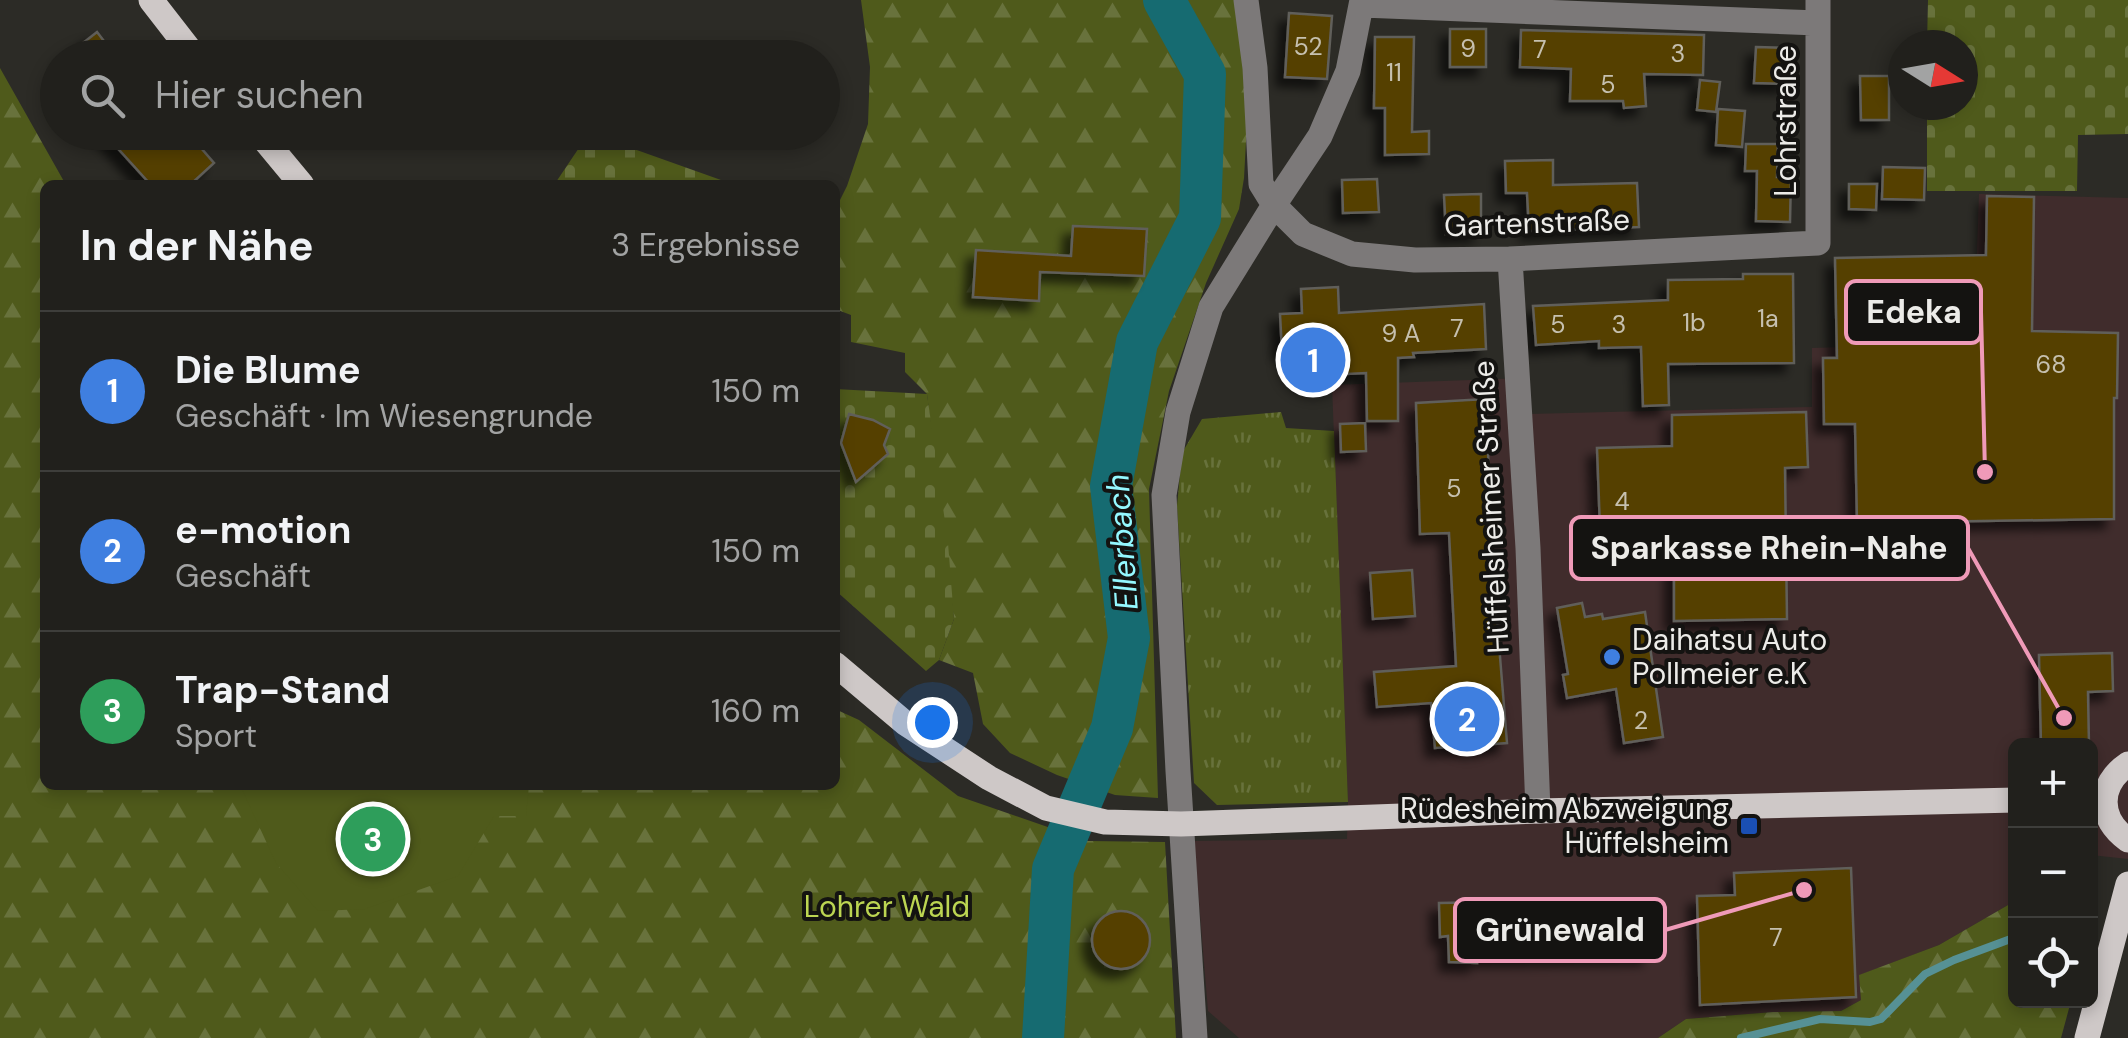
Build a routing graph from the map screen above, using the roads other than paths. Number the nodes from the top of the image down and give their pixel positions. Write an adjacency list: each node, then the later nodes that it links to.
1 (150, 0): 5 (main road)
2 (1246, 0): 8 (street)
3 (1362, 2): 4 (street); 8 (street)
4 (1818, 12): 9 (street, Lohrstraße)
5 (182, 40)
6 (273, 150): 7 (main road)
7 (298, 180)
8 (1274, 205): 10 (street, Gartenstraße); 16 (street)
9 (1818, 243): 10 (street, Gartenstraße)
10 (1510, 260): 15 (street, Hüffelsheimer Straße)
11 (840, 668): 16 (main road)
12 (2128, 764): 14 (main road)
13 (2008, 800): 15 (main road)
14 (2098, 800): 17 (main road)
15 (1538, 810): 16 (main road)
16 (1182, 824): 19 (street)
17 (2128, 840)
18 (2128, 884): 20 (main road)
19 (1195, 1028)
20 (2087, 1038)

